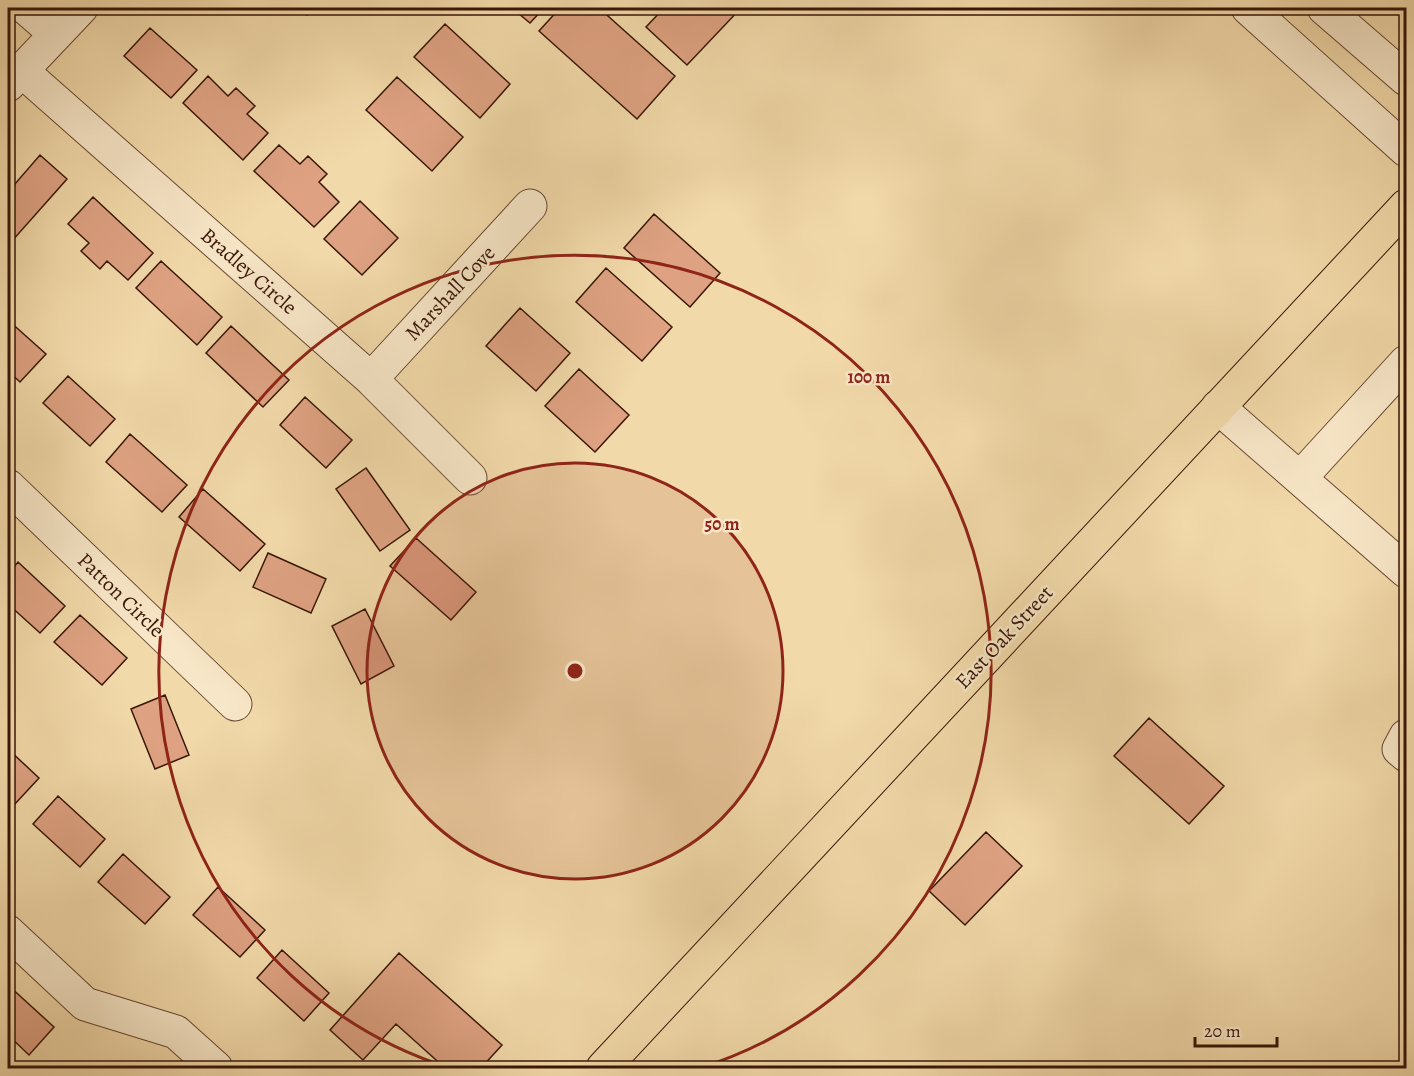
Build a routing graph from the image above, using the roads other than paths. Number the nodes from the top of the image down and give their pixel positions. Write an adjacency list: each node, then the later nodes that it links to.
1 (26, 8): 5 (street)
2 (81, 8): 5 (street)
3 (1324, 8): 6 (street)
4 (1257, 10): 9 (street)
5 (56, 34): 7 (street)
6 (1374, 52): 8 (street); 9 (street)
7 (15, 78): 14 (street, Bradley Circle)
8 (1407, 79)
9 (1338, 88): 10 (street)
10 (1407, 150)
11 (1407, 206): 15 (highway, East Oak Street)
12 (530, 207): 14 (street, Marshall Cove)
13 (1407, 362): 17 (street)
14 (371, 379): 16 (street, Bradley Circle)
15 (1218, 407): 17 (street); 25 (highway, East Oak Street)
16 (470, 478)
17 (1300, 478): 19 (street)
18 (8, 486): 20 (street, Patton Circle)
19 (1407, 571)
20 (235, 704)
21 (1407, 736): 22 (street)
22 (1407, 755)
23 (8, 932): 24 (street)
24 (216, 1068)
25 (603, 1068)

